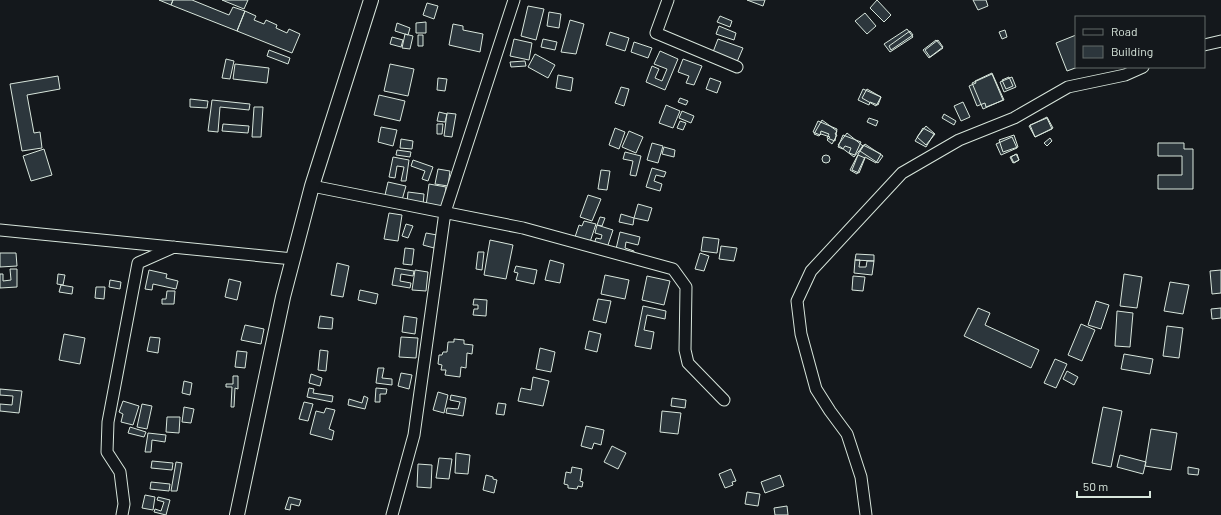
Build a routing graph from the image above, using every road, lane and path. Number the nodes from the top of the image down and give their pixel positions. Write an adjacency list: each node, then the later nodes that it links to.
1 (371, 0): 8 (main road)
2 (514, 0): 9 (street)
3 (668, 0): 6 (street)
4 (1221, 41): 5 (street)
5 (1205, 45)
6 (737, 67)
7 (1141, 68): 17 (street)
8 (312, 186): 9 (street); 12 (main road)
9 (445, 212): 13 (street); 16 (street)
10 (0, 230): 11 (street)
11 (174, 247): 12 (street); 14 (street)
12 (293, 259): 15 (main road)
13 (724, 400)
14 (122, 515)
15 (237, 515)
16 (392, 515)
17 (866, 515)

